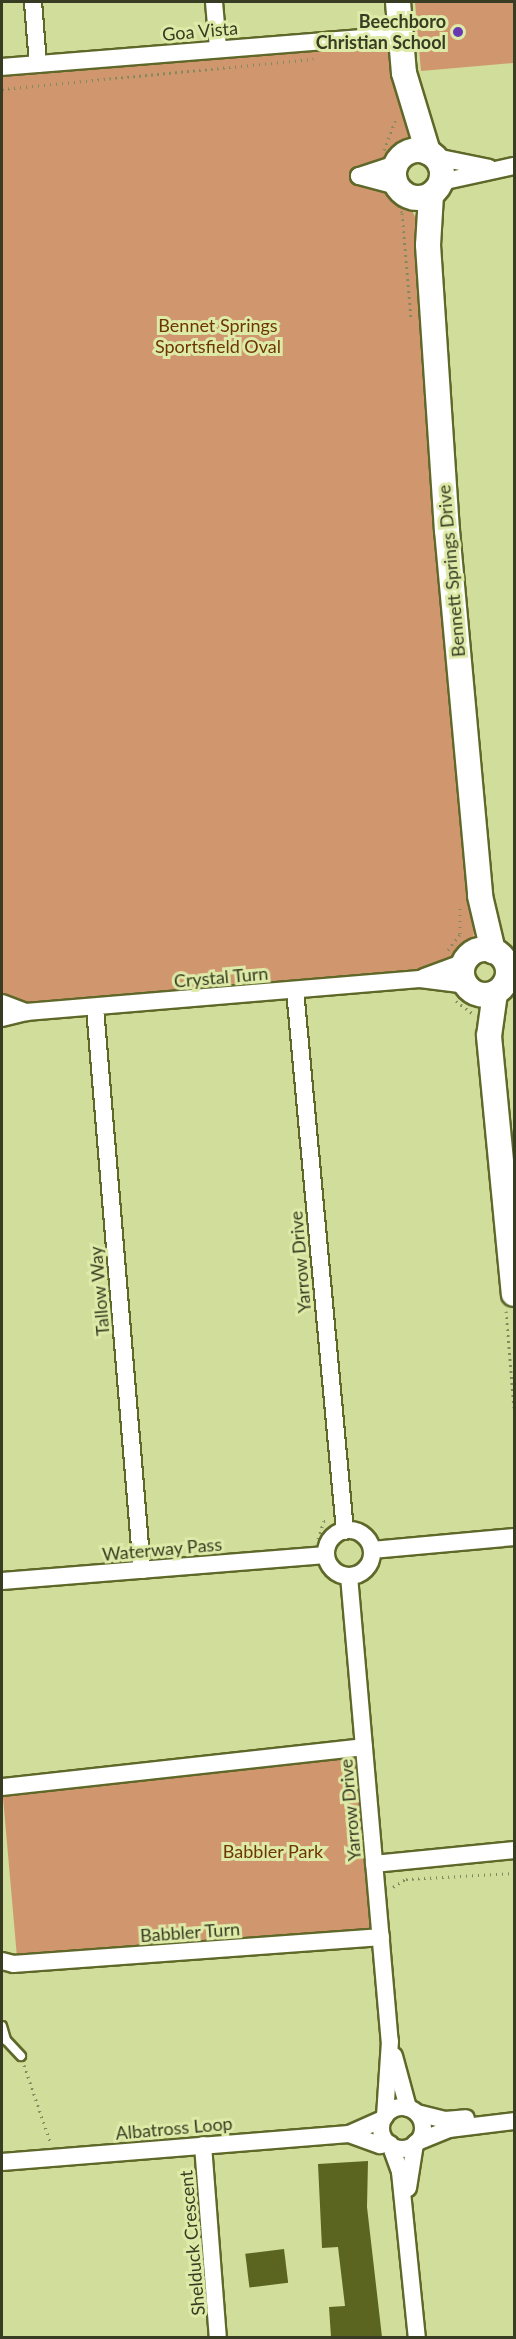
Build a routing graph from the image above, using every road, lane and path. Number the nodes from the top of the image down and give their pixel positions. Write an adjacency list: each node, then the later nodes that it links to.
1 (33, 2): 7 (street)
2 (214, 2): 5 (street)
3 (398, 2): 4 (street, Bennett Springs Drive)
4 (401, 35): 5 (street, Goa Vista); 10 (street, Bennett Springs Drive)
5 (218, 48): 7 (street, Goa Vista)
6 (321, 54): 9 (path)
7 (38, 64): 8 (street, Goa Vista)
8 (2, 67)
9 (2, 89)
10 (405, 110): 13 (street, Bennett Springs Drive); 13 (path)
11 (514, 166): 12 (street)
12 (492, 169): 13 (street); 14 (street)
13 (405, 170): 14 (street); 14 (street, Bennett Springs Drive); 15 (street, Bennett Springs Drive); 16 (path)
14 (436, 188): 15 (street, Bennett Springs Drive)
15 (428, 245): 17 (street, Bennett Springs Drive)
16 (411, 319)
17 (470, 896): 18 (street, Bennett Springs Drive); 18 (path)
18 (486, 970): 19 (street, Crystal Turn); 24 (street, Bennett Springs Drive)
19 (295, 990): 21 (street, Crystal Turn); 25 (street, Yarrow Drive)
20 (2, 1003): 22 (street)
21 (95, 1008): 22 (street, Crystal Turn); 29 (street, Tallow Way)
22 (26, 1012): 23 (street)
23 (2, 1018)
24 (514, 1294)
25 (345, 1531): 27 (street); 28 (street)
26 (514, 1537): 27 (street)
27 (372, 1550): 30 (street)
28 (327, 1555): 29 (street, Waterway Pass); 30 (street)
29 (142, 1570): 31 (street, Waterway Pass)
30 (349, 1576): 32 (street, Yarrow Drive)
31 (2, 1581)
32 (364, 1747): 33 (street); 35 (street, Yarrow Drive)
33 (2, 1787)
34 (513, 1851): 35 (street)
35 (374, 1864): 37 (street, Yarrow Drive)
36 (514, 1873): 37 (path)
37 (378, 1905): 38 (street, Yarrow Drive)
38 (381, 1937): 39 (street, Babbler Turn); 41 (street, Yarrow Drive)
39 (2, 1961)
40 (2, 2026): 42 (lane)
41 (390, 2041): 43 (street); 44 (street)
42 (21, 2056): 48 (path)
43 (412, 2110): 44 (street); 45 (street); 47 (street)
44 (384, 2118): 46 (street); 49 (street)
45 (514, 2120): 47 (street)
46 (349, 2134): 49 (street); 50 (street, Albatross Loop)
47 (416, 2143): 49 (street); 52 (street)
48 (50, 2144)
49 (389, 2144): 52 (street)
50 (203, 2145): 51 (street, Albatross Loop); 53 (street, Shelduck Crescent)
51 (2, 2162)
52 (407, 2219): 54 (street)
53 (218, 2337)
54 (417, 2337)

